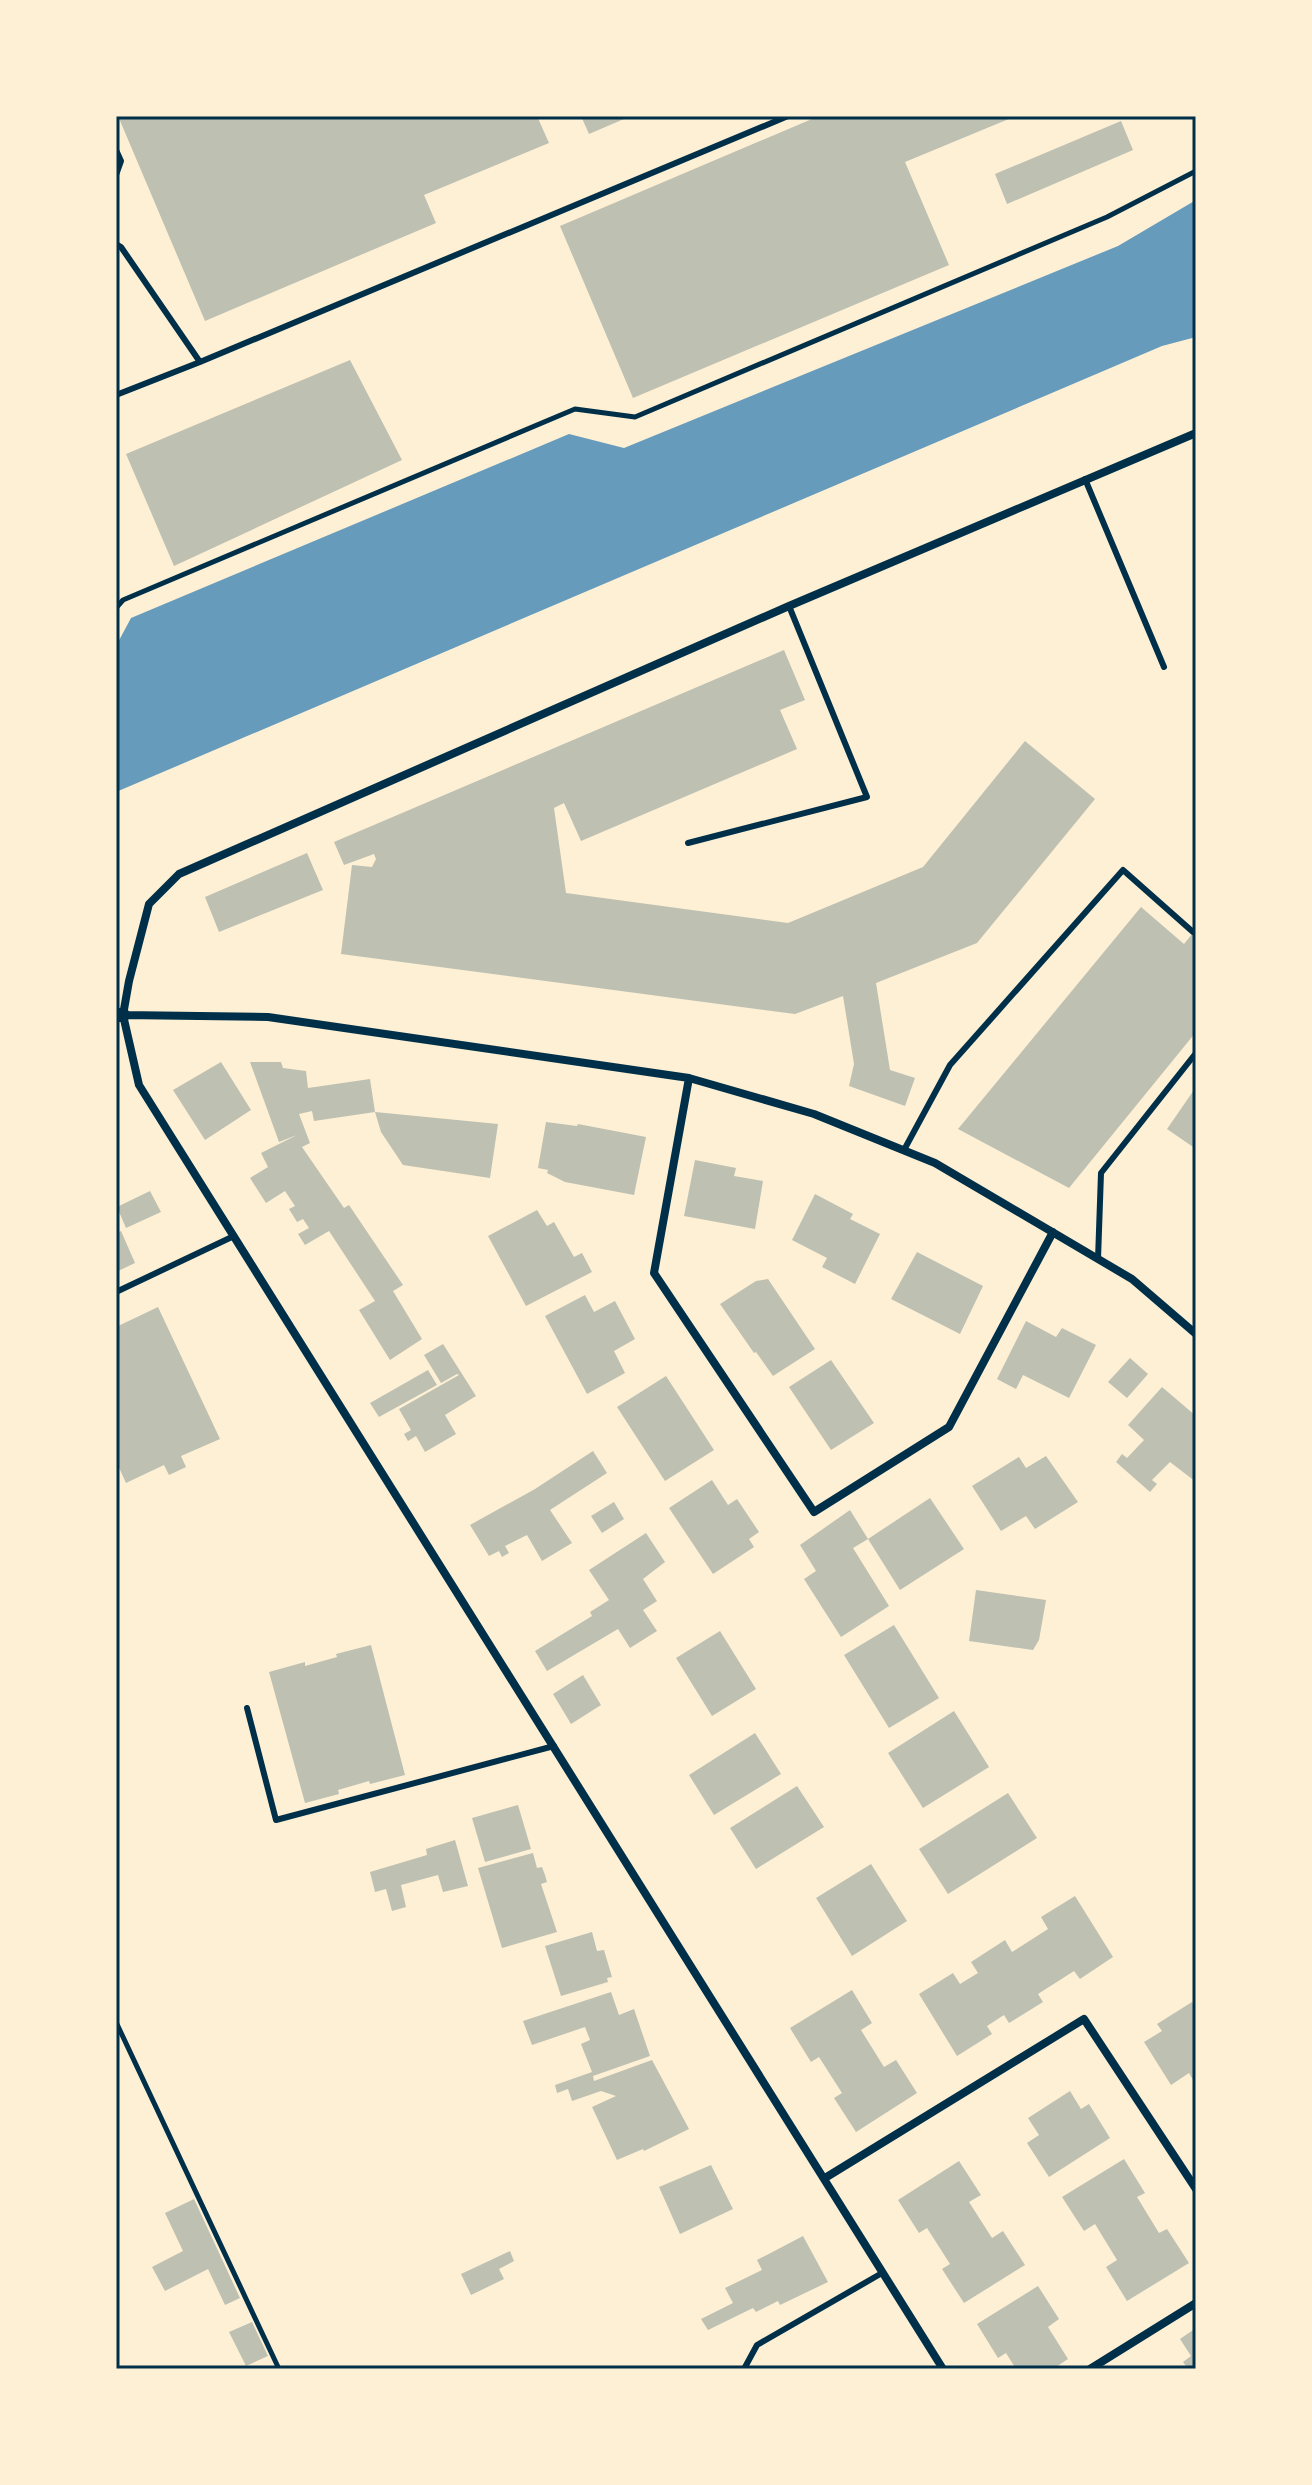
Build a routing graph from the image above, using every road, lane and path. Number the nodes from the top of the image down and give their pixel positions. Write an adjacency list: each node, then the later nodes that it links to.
1 (788, 116): 6 (lane)
2 (116, 150): 4 (lane)
3 (1196, 171): 11 (path)
4 (116, 175)
5 (116, 244): 6 (lane)
6 (200, 362): 7 (lane)
7 (116, 395)
8 (1196, 433): 9 (street)
9 (1085, 479): 10 (street); 12 (lane)
10 (789, 606): 13 (lane); 15 (street)
11 (116, 608)
12 (1164, 667)
13 (688, 843)
14 (1193, 932): 18 (lane)
15 (120, 1015): 17 (street); 20 (street)
16 (1196, 1053): 21 (lane)
17 (689, 1078): 18 (street); 19 (street)
18 (904, 1150): 19 (street)
19 (1053, 1232): 21 (street)
20 (234, 1236): 22 (lane); 25 (street)
21 (1098, 1259): 23 (street)
22 (116, 1292)
23 (1196, 1334)
24 (247, 1708): 25 (lane)
25 (554, 1746): 27 (street)
26 (116, 2022): 31 (path)
27 (825, 2178): 28 (street); 29 (street)
28 (1196, 2189)
29 (882, 2273): 32 (lane); 33 (street)
30 (1196, 2303): 34 (street)
31 (279, 2369)
32 (744, 2369)
33 (943, 2369)
34 (1090, 2369)

